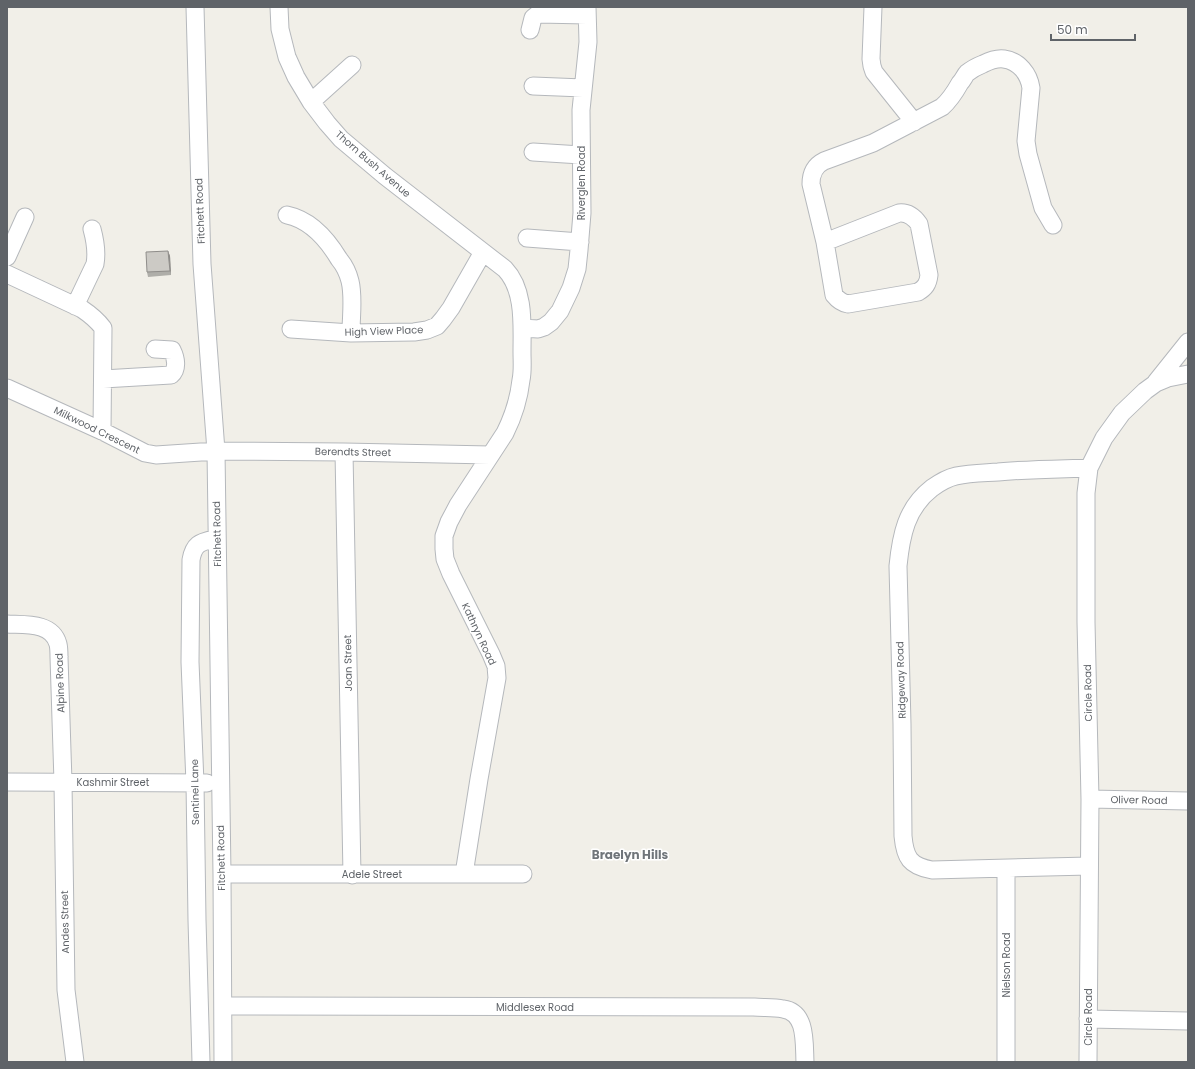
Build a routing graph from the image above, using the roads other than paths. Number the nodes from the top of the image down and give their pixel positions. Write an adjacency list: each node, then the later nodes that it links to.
1 (194, 7): 36 (street, Fitchett Road)
2 (279, 7): 9 (street, Thorn Bush Avenue)
3 (873, 7): 10 (street)
4 (587, 11): 5 (street); 8 (street, Riverglen Road)
5 (530, 30)
6 (352, 65): 9 (street)
7 (533, 86): 8 (street)
8 (583, 88): 12 (street, Riverglen Road)
9 (311, 102): 20 (street, Thorn Bush Avenue)
10 (914, 122): 15 (street); 19 (street)
11 (533, 152): 12 (street)
12 (581, 155): 18 (street, Riverglen Road)
13 (287, 215): 26 (street)
14 (25, 217): 21 (street)
15 (1053, 225)
16 (92, 229): 23 (street)
17 (527, 238): 18 (street)
18 (580, 242): 24 (street, Riverglen Road)
19 (824, 242): 19 (street)
20 (483, 252): 24 (street, Thorn Bush Avenue); 26 (street, High View Place)
21 (7, 257)
22 (7, 274): 23 (street)
23 (75, 306): 31 (street)
24 (522, 328): 38 (street, Kathryn Road)
25 (291, 329): 26 (street, High View Place)
26 (351, 333)
27 (1188, 342): 32 (street)
28 (155, 349): 30 (street)
29 (1188, 374): 32 (street, Circle Road)
30 (140, 377): 31 (street); 33 (street)
31 (103, 379): 35 (street)
32 (1156, 383): 39 (street, Circle Road)
33 (176, 385)
34 (7, 388): 35 (street, Milkwood Crescent)
35 (102, 431): 36 (street, Milkwood Crescent)
36 (216, 451): 37 (street, Berendts Street); 40 (street, Fitchett Road)
37 (344, 452): 38 (street, Berendts Street); 53 (street, Joan Street)
38 (490, 455): 51 (street, Kathryn Road)
39 (1089, 468): 46 (street, Circle Road); 49 (street, Ridgeway Road)
40 (217, 538): 44 (street, Sentinel Lane); 45 (street, Fitchett Road)
41 (7, 624): 43 (street, Alpine Road)
42 (7, 782): 43 (street, Kashmir Street)
43 (64, 782): 44 (street, Kashmir Street); 57 (street, Andes Street)
44 (195, 783): 45 (street, Kashmir Street); 58 (street, Sentinel Lane)
45 (220, 783): 50 (street, Fitchett Road)
46 (1090, 799): 47 (street, Oliver Road); 48 (street, Circle Road)
47 (1188, 801)
48 (1089, 866): 49 (street, Ridgeway Road); 55 (street, Circle Road)
49 (1006, 869): 61 (street, Nielson Road)
50 (222, 874): 53 (street, Adele Street); 54 (street, Fitchett Road)
51 (464, 874): 52 (street, Adele Street); 53 (street, Adele Street)
52 (523, 874)
53 (352, 875)
54 (223, 1006): 59 (street, Fitchett Road); 60 (street, Middlesex Road)
55 (1088, 1019): 56 (street); 62 (street, Circle Road)
56 (1188, 1021)
57 (75, 1062)
58 (201, 1062)
59 (223, 1062)
60 (805, 1062)
61 (1006, 1062)
62 (1088, 1062)

